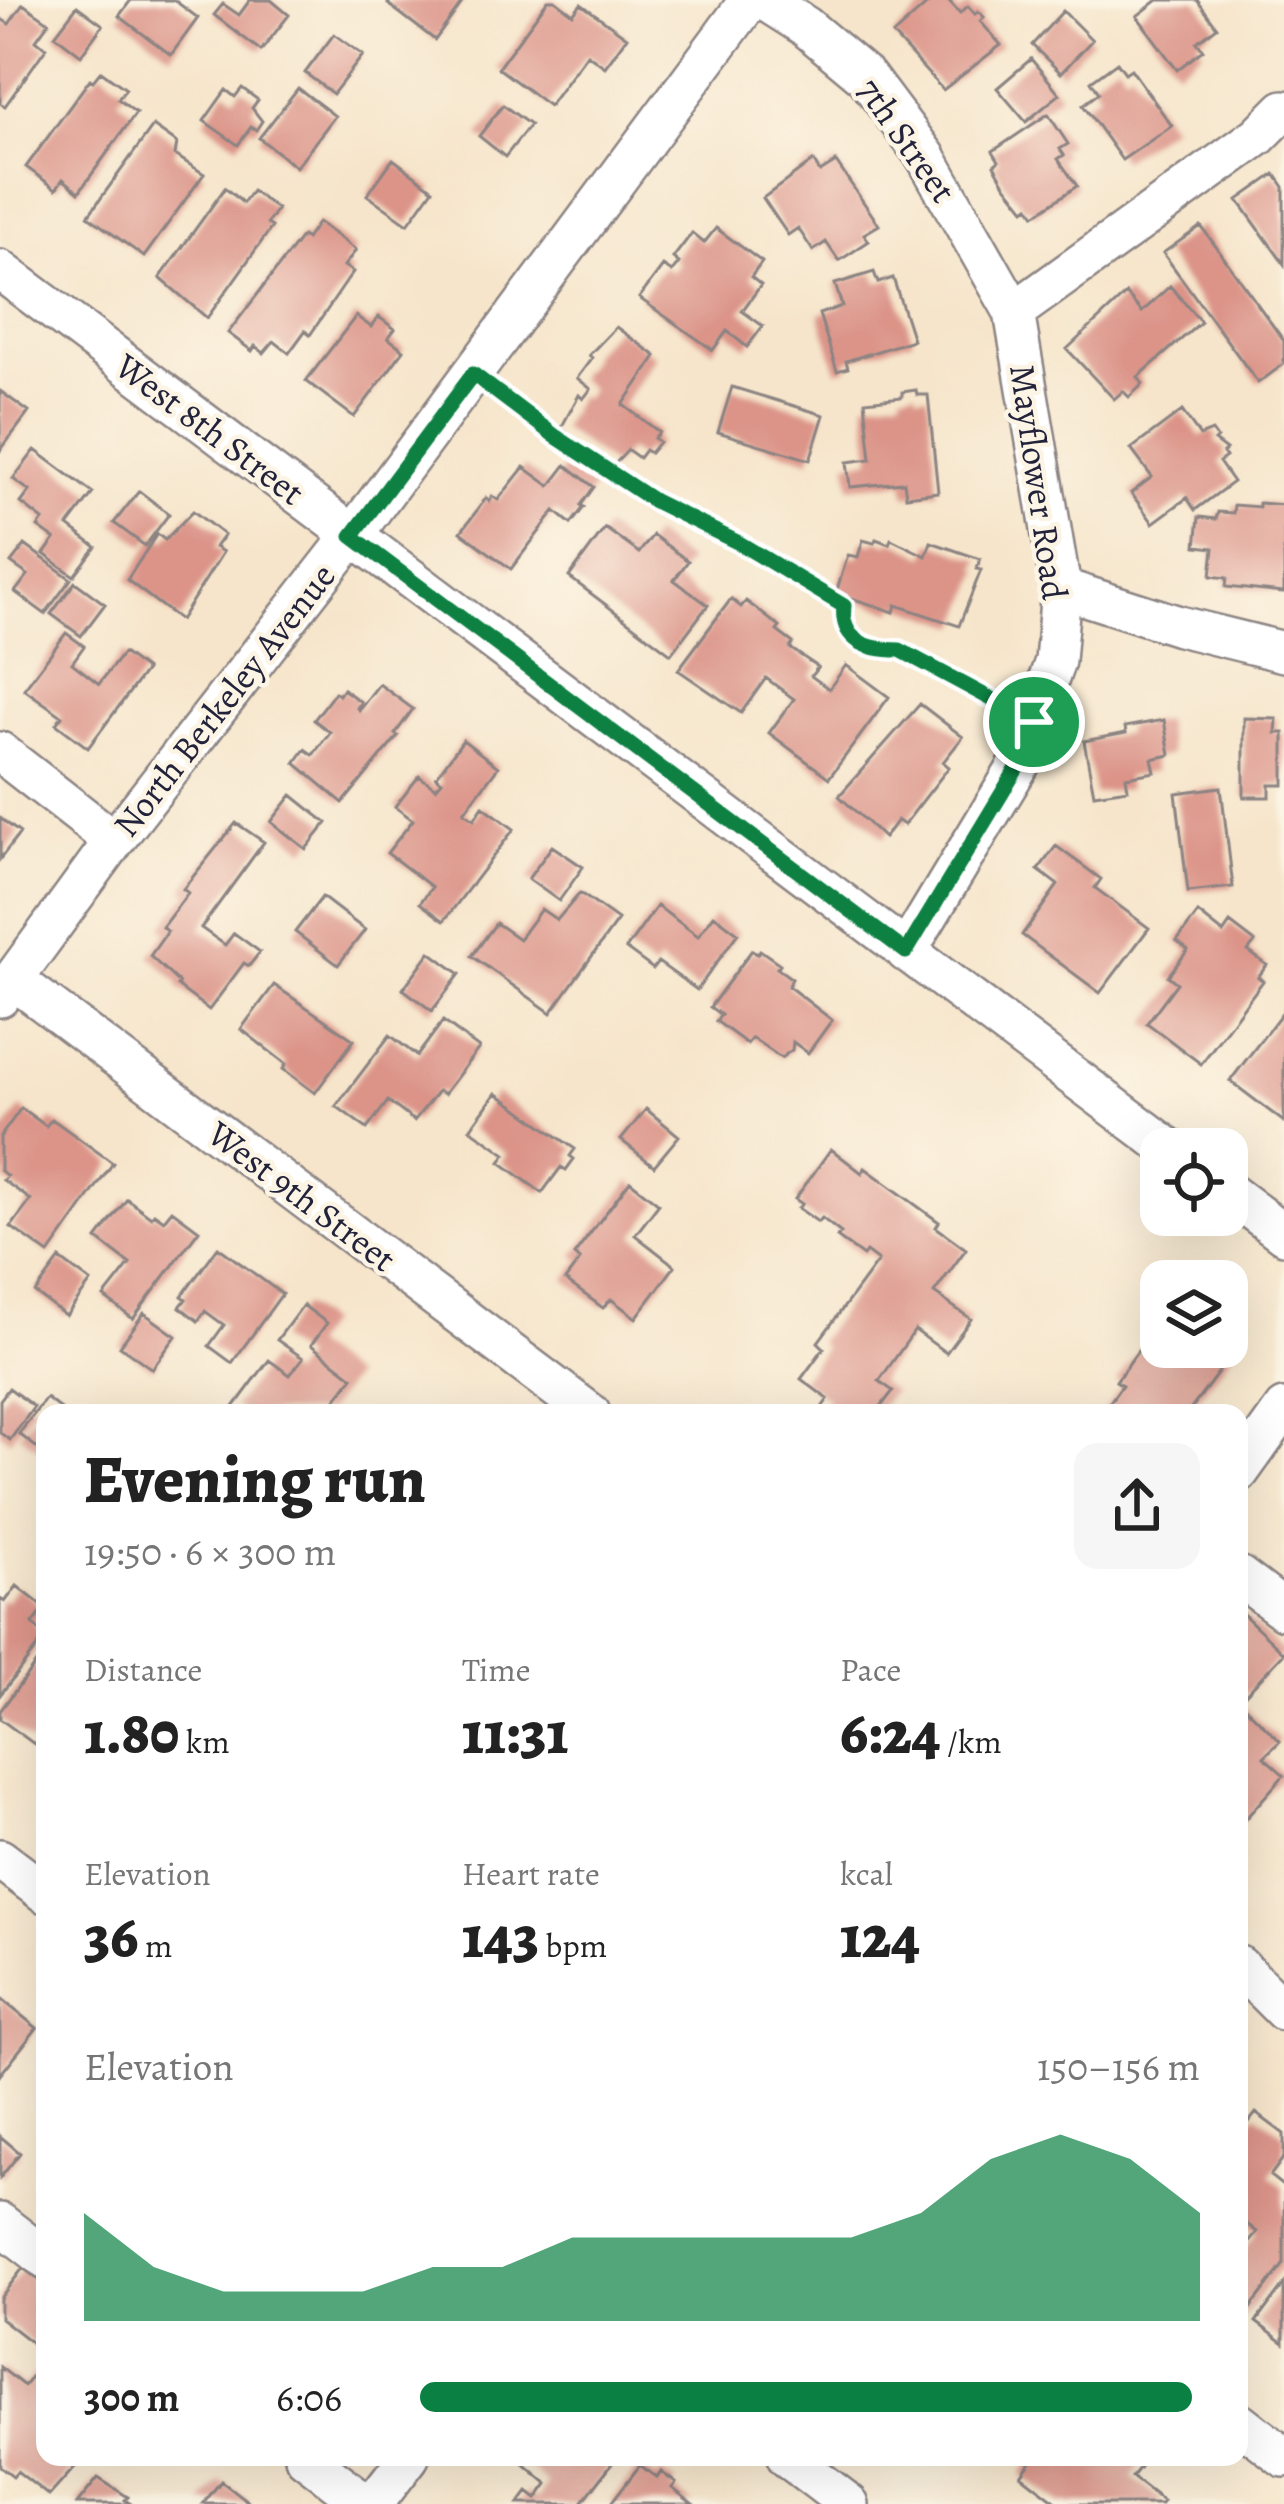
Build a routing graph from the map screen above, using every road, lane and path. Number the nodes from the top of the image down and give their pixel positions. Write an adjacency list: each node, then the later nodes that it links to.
1 (751, 0): 6 (street, North Berkeley Avenue)
2 (764, 0): 5 (street, 7th Street)
3 (1284, 110): 5 (street, Mayflower Road)
4 (0, 270): 7 (street, West 8th Street)
5 (1015, 312): 8 (street, Mayflower Road)
6 (473, 374): 7 (street, North Berkeley Avenue); 10 (path)
7 (352, 536): 12 (street, North Berkeley Avenue); 13 (street, West 8th Street)
8 (1060, 588): 9 (street); 10 (street, Mayflower Road)
9 (1284, 652)
10 (1034, 722): 13 (street, Mayflower Road)
11 (0, 752): 12 (street)
12 (113, 841): 14 (street, North Berkeley Avenue)
13 (906, 952): 15 (street, West 8th Street)
14 (7, 988): 18 (street, West 9th Street)
15 (1142, 1128)
16 (1248, 1207): 17 (street)
17 (1284, 1234)
18 (578, 1404)
19 (1284, 1409): 20 (street)
20 (1248, 1459)
21 (1248, 1583): 22 (street)
22 (1284, 1610)
23 (0, 1858): 24 (street)
24 (36, 1886)
25 (1248, 1975): 26 (street)
26 (1284, 2012)
27 (0, 2223): 28 (street)
28 (36, 2251)
29 (1248, 2429): 30 (street)
30 (1284, 2457)
31 (317, 2466): 34 (street)
32 (402, 2466): 34 (street)
33 (799, 2466): 35 (street)
34 (370, 2504)
35 (849, 2504)

